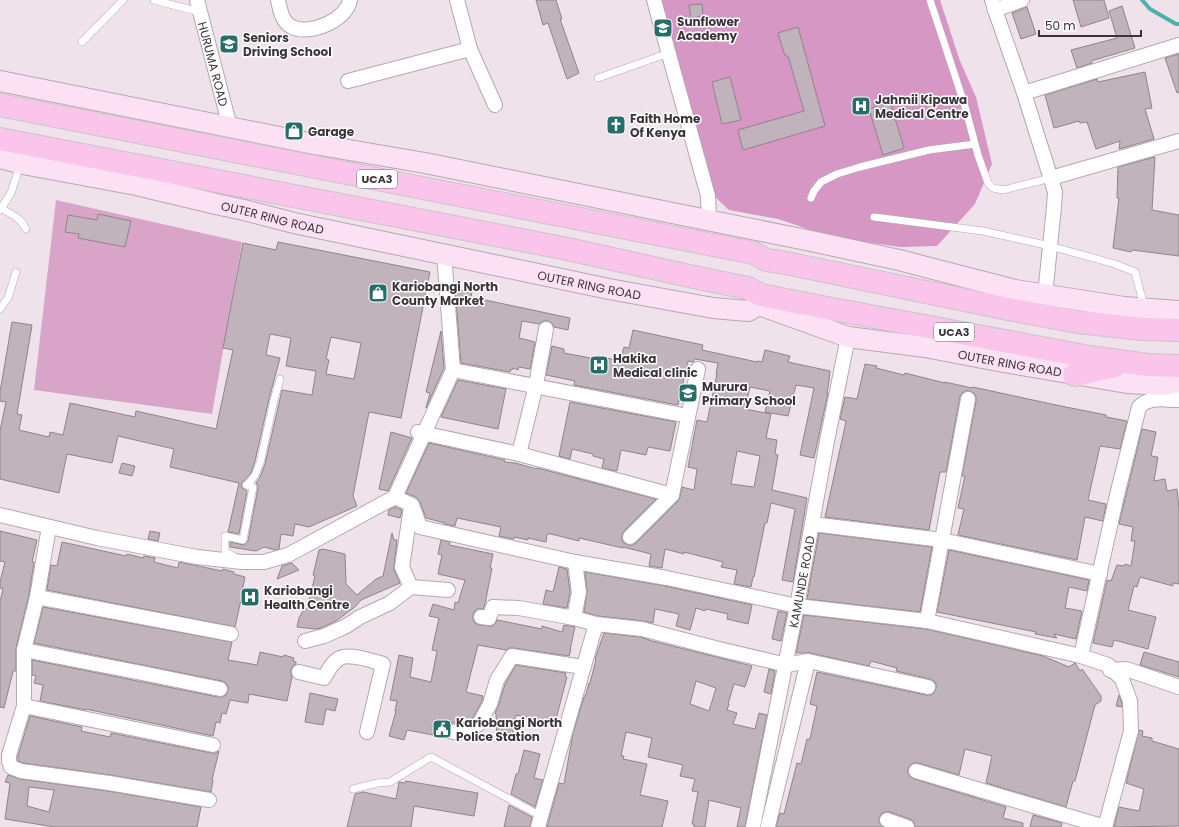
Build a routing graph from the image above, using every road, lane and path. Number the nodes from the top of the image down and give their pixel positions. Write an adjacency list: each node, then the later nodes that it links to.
1 (123, 0): 11 (lane)
2 (154, 0): 10 (lane)
3 (278, 0): 4 (street)
4 (350, 0)
5 (457, 0): 13 (street)
6 (654, 0): 14 (street)
7 (930, 0): 24 (lane)
8 (1022, 0): 9 (street)
9 (994, 5): 18 (street)
10 (199, 6): 21 (street, HURUMA ROAD)
11 (82, 42)
12 (1179, 45): 18 (street)
13 (470, 49): 17 (street); 20 (street)
14 (669, 53): 15 (lane); 31 (street)
15 (598, 78)
16 (0, 80): 21 (main road, UCA3)
17 (348, 81)
18 (1024, 93): 27 (street)
19 (0, 105): 40 (main road, UCA3)
20 (496, 105)
21 (230, 127): 31 (main road, UCA3)
22 (0, 139): 37 (main road, OUTER RING ROAD / UCA3)
23 (1179, 141): 27 (street)
24 (975, 144): 27 (lane); 28 (lane)
25 (0, 158): 26 (main road, OUTER RING ROAD / UCA3)
26 (21, 163): 29 (lane); 34 (main road, OUTER RING ROAD / UCA3)
27 (1050, 178): 33 (street)
28 (811, 198)
29 (1, 208): 32 (lane)
30 (874, 217): 33 (lane)
31 (709, 221): 36 (main road, UCA3)
32 (26, 229)
33 (1050, 246): 36 (street); 40 (lane)
34 (444, 254): 37 (main road, OUTER RING ROAD / UCA3); 47 (street)
35 (16, 272): 38 (lane)
36 (1045, 296): 40 (main road, UCA3)
37 (754, 300): 43 (main road, OUTER RING ROAD / UCA3); 44 (main road, OUTER RING ROAD / UCA3)
38 (0, 309)
39 (1179, 311): 40 (main road, UCA3)
40 (1144, 318): 42 (main road, UCA3)
41 (546, 329): 51 (street)
42 (1179, 330)
43 (848, 336): 48 (main road, OUTER RING ROAD / UCA3); 61 (street, KAMUNDE ROAD)
44 (1138, 364): 45 (main road, OUTER RING ROAD / UCA3); 48 (main road)
45 (1179, 366)
46 (698, 369): 54 (street)
47 (454, 370): 51 (street); 58 (street)
48 (1074, 375): 50 (main road, OUTER RING ROAD / UCA3)
49 (280, 378): 65 (lane)
50 (1179, 382)
51 (536, 385): 54 (street); 56 (street)
52 (1179, 397): 67 (street)
53 (968, 400): 64 (street)
54 (688, 416): 57 (street)
55 (418, 432): 56 (street)
56 (519, 454): 57 (street)
57 (672, 495): 63 (street)
58 (395, 497): 59 (street); 65 (street)
59 (412, 505): 66 (street); 68 (street)
60 (0, 515): 62 (street)
61 (812, 524): 64 (street); 71 (street, KAMUNDE ROAD)
62 (49, 527): 65 (street); 70 (street)
63 (630, 537)
64 (942, 540): 67 (street); 74 (street)
65 (242, 562)
66 (575, 562): 71 (street); 73 (street)
67 (1100, 574): 79 (street)
68 (411, 587): 69 (street); 77 (street)
69 (448, 590)
70 (37, 597): 76 (street); 78 (street)
71 (797, 606): 74 (street); 97 (street, KAMUNDE ROAD)
72 (481, 617): 73 (street)
73 (574, 618): 75 (street)
74 (927, 621): 79 (street)
75 (596, 624): 80 (street); 81 (street)
76 (231, 634)
77 (305, 641)
78 (24, 650): 86 (street); 87 (street)
79 (1081, 656): 83 (street)
80 (808, 661): 84 (street); 96 (street)
81 (583, 667): 88 (street); 95 (street)
82 (299, 672): 89 (street)
83 (1122, 679): 85 (street); 99 (street)
84 (928, 687)
85 (1179, 687)
86 (220, 689)
87 (24, 706): 90 (street); 93 (street)
88 (440, 729)
89 (367, 732)
90 (213, 745)
91 (916, 771): 99 (street)
92 (353, 789): 95 (lane)
93 (209, 800)
94 (886, 820): 98 (street)
95 (539, 821)
96 (768, 826)
97 (753, 827)
98 (907, 827)
99 (1105, 827)

